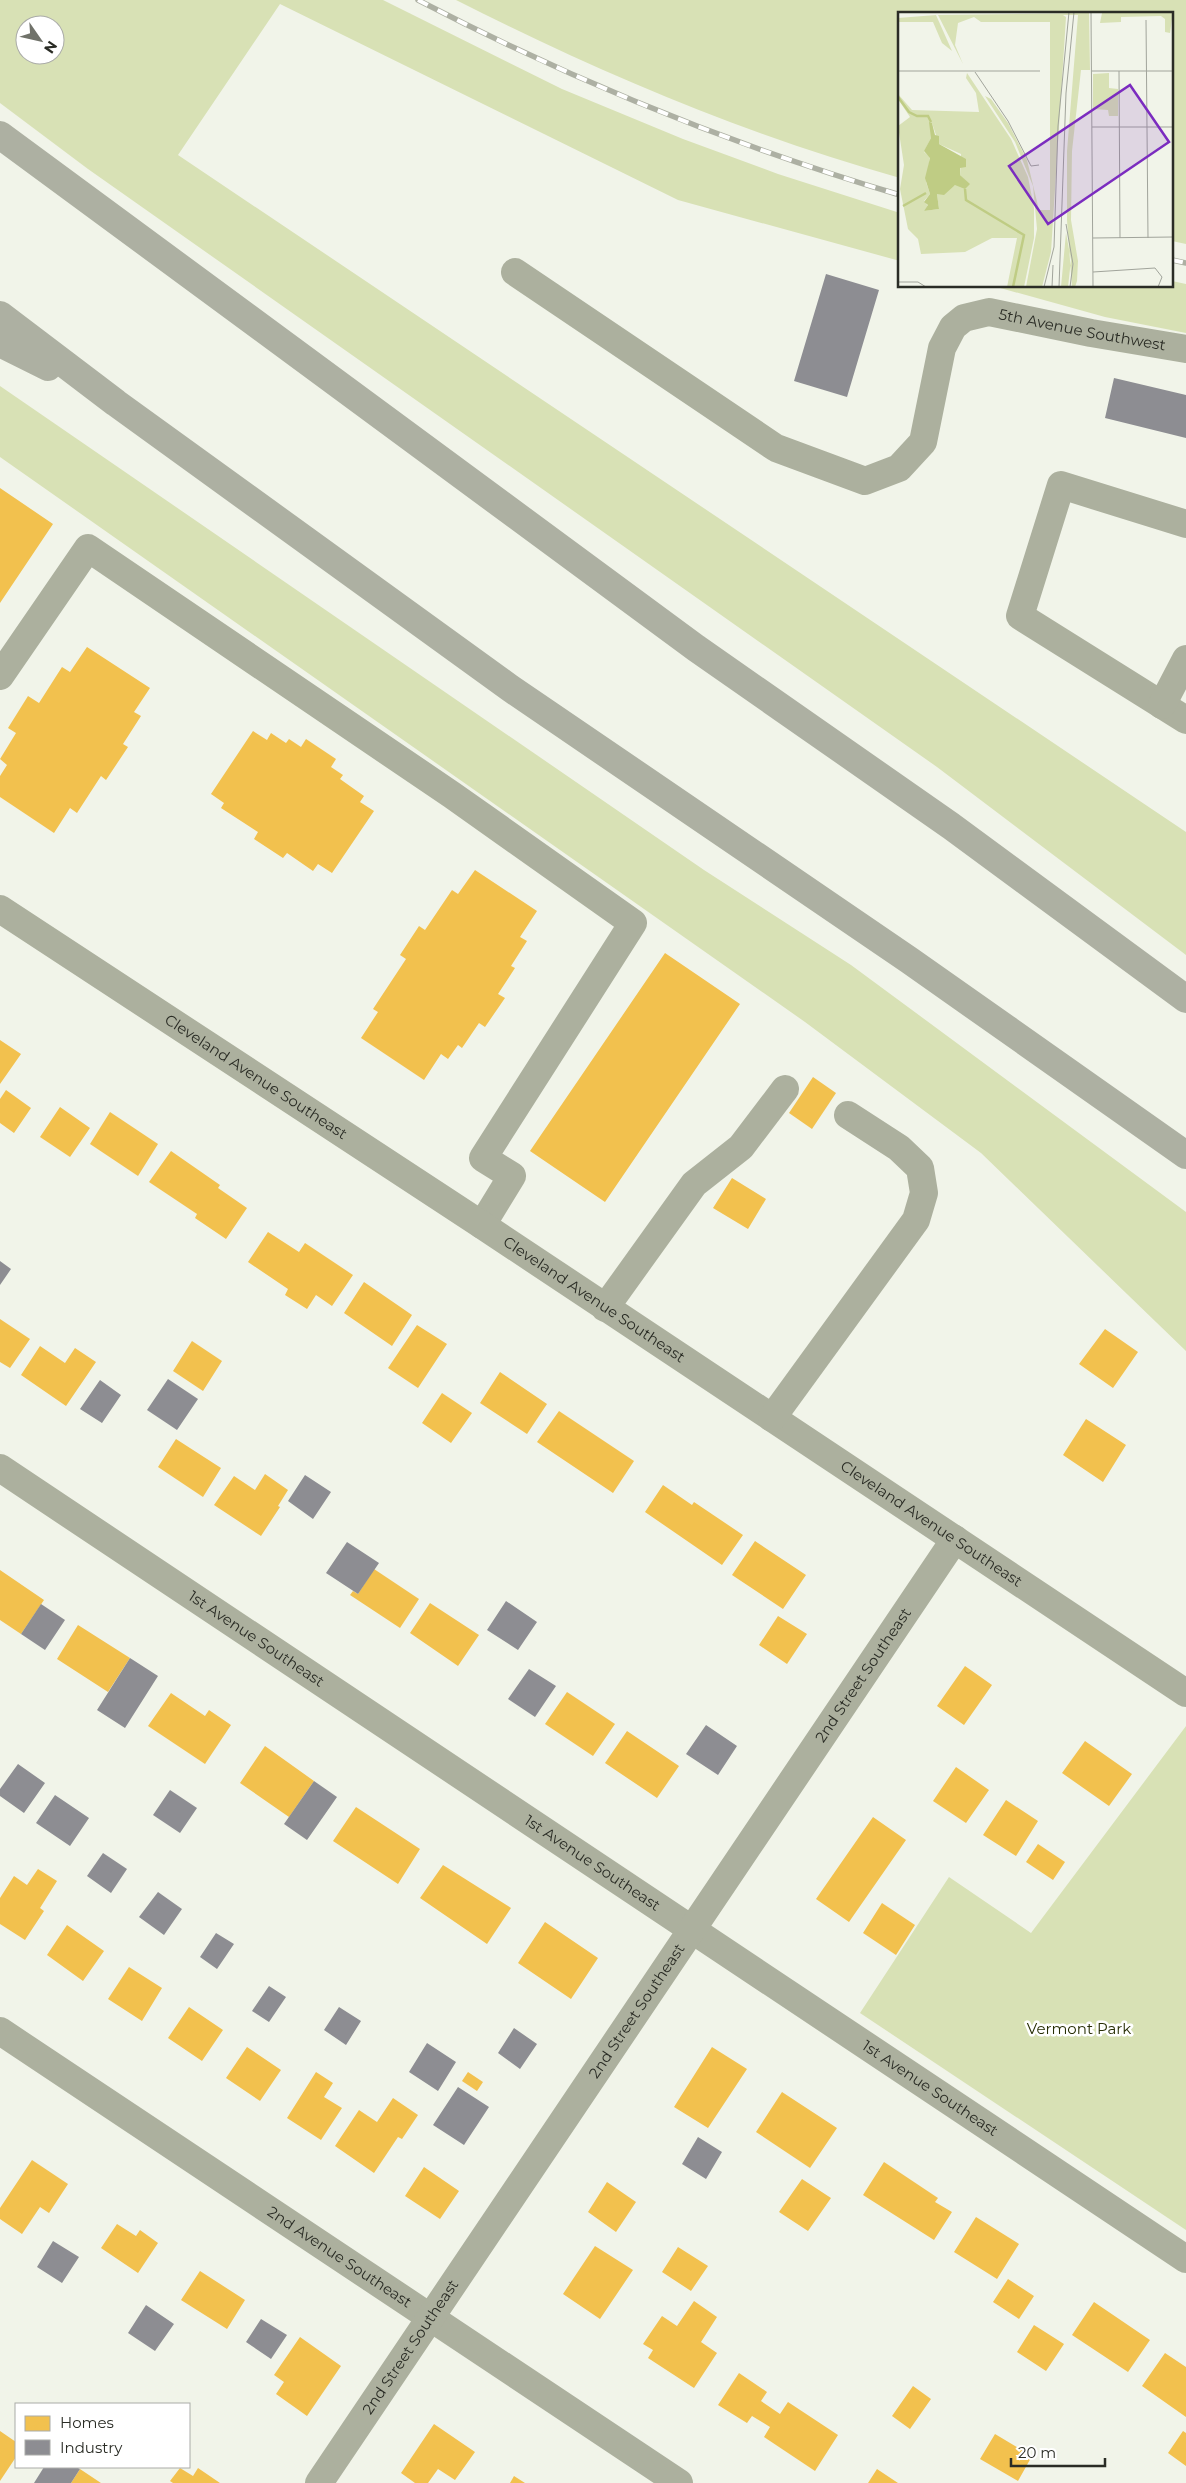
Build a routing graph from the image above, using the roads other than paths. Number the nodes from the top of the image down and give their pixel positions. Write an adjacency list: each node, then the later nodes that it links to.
1 (0, 135): 13 (highway)
2 (515, 272): 5 (street, 5th Avenue Southwest)
3 (0, 315): 6 (highway)
4 (0, 343): 6 (highway)
5 (1186, 349)
6 (116, 403): 16 (highway)
7 (1186, 524): 10 (street)
8 (1186, 659): 10 (street)
9 (0, 676): 17 (street)
10 (1162, 705): 11 (street)
11 (1186, 720)
12 (0, 909): 17 (street, Cleveland Avenue Southeast)
13 (1186, 999)
14 (785, 1089): 18 (street)
15 (848, 1115): 19 (street)
16 (1186, 1155)
17 (482, 1225): 18 (street, Cleveland Avenue Southeast)
18 (605, 1308): 19 (street, Cleveland Avenue Southeast)
19 (772, 1418): 21 (street, Cleveland Avenue Southeast)
20 (0, 1468): 23 (street, 1st Avenue Southeast)
21 (955, 1539): 22 (street, Cleveland Avenue Southeast); 23 (street, 2nd Street Southeast)
22 (1186, 1694)
23 (692, 1930): 25 (street, 1st Avenue Southeast); 26 (street, 2nd Street Southeast)
24 (0, 2031): 26 (street, 2nd Avenue Southeast)
25 (1186, 2259)
26 (431, 2318): 27 (street, 2nd Street Southeast); 28 (street, 2nd Avenue Southeast)
27 (319, 2483)
28 (679, 2483)

